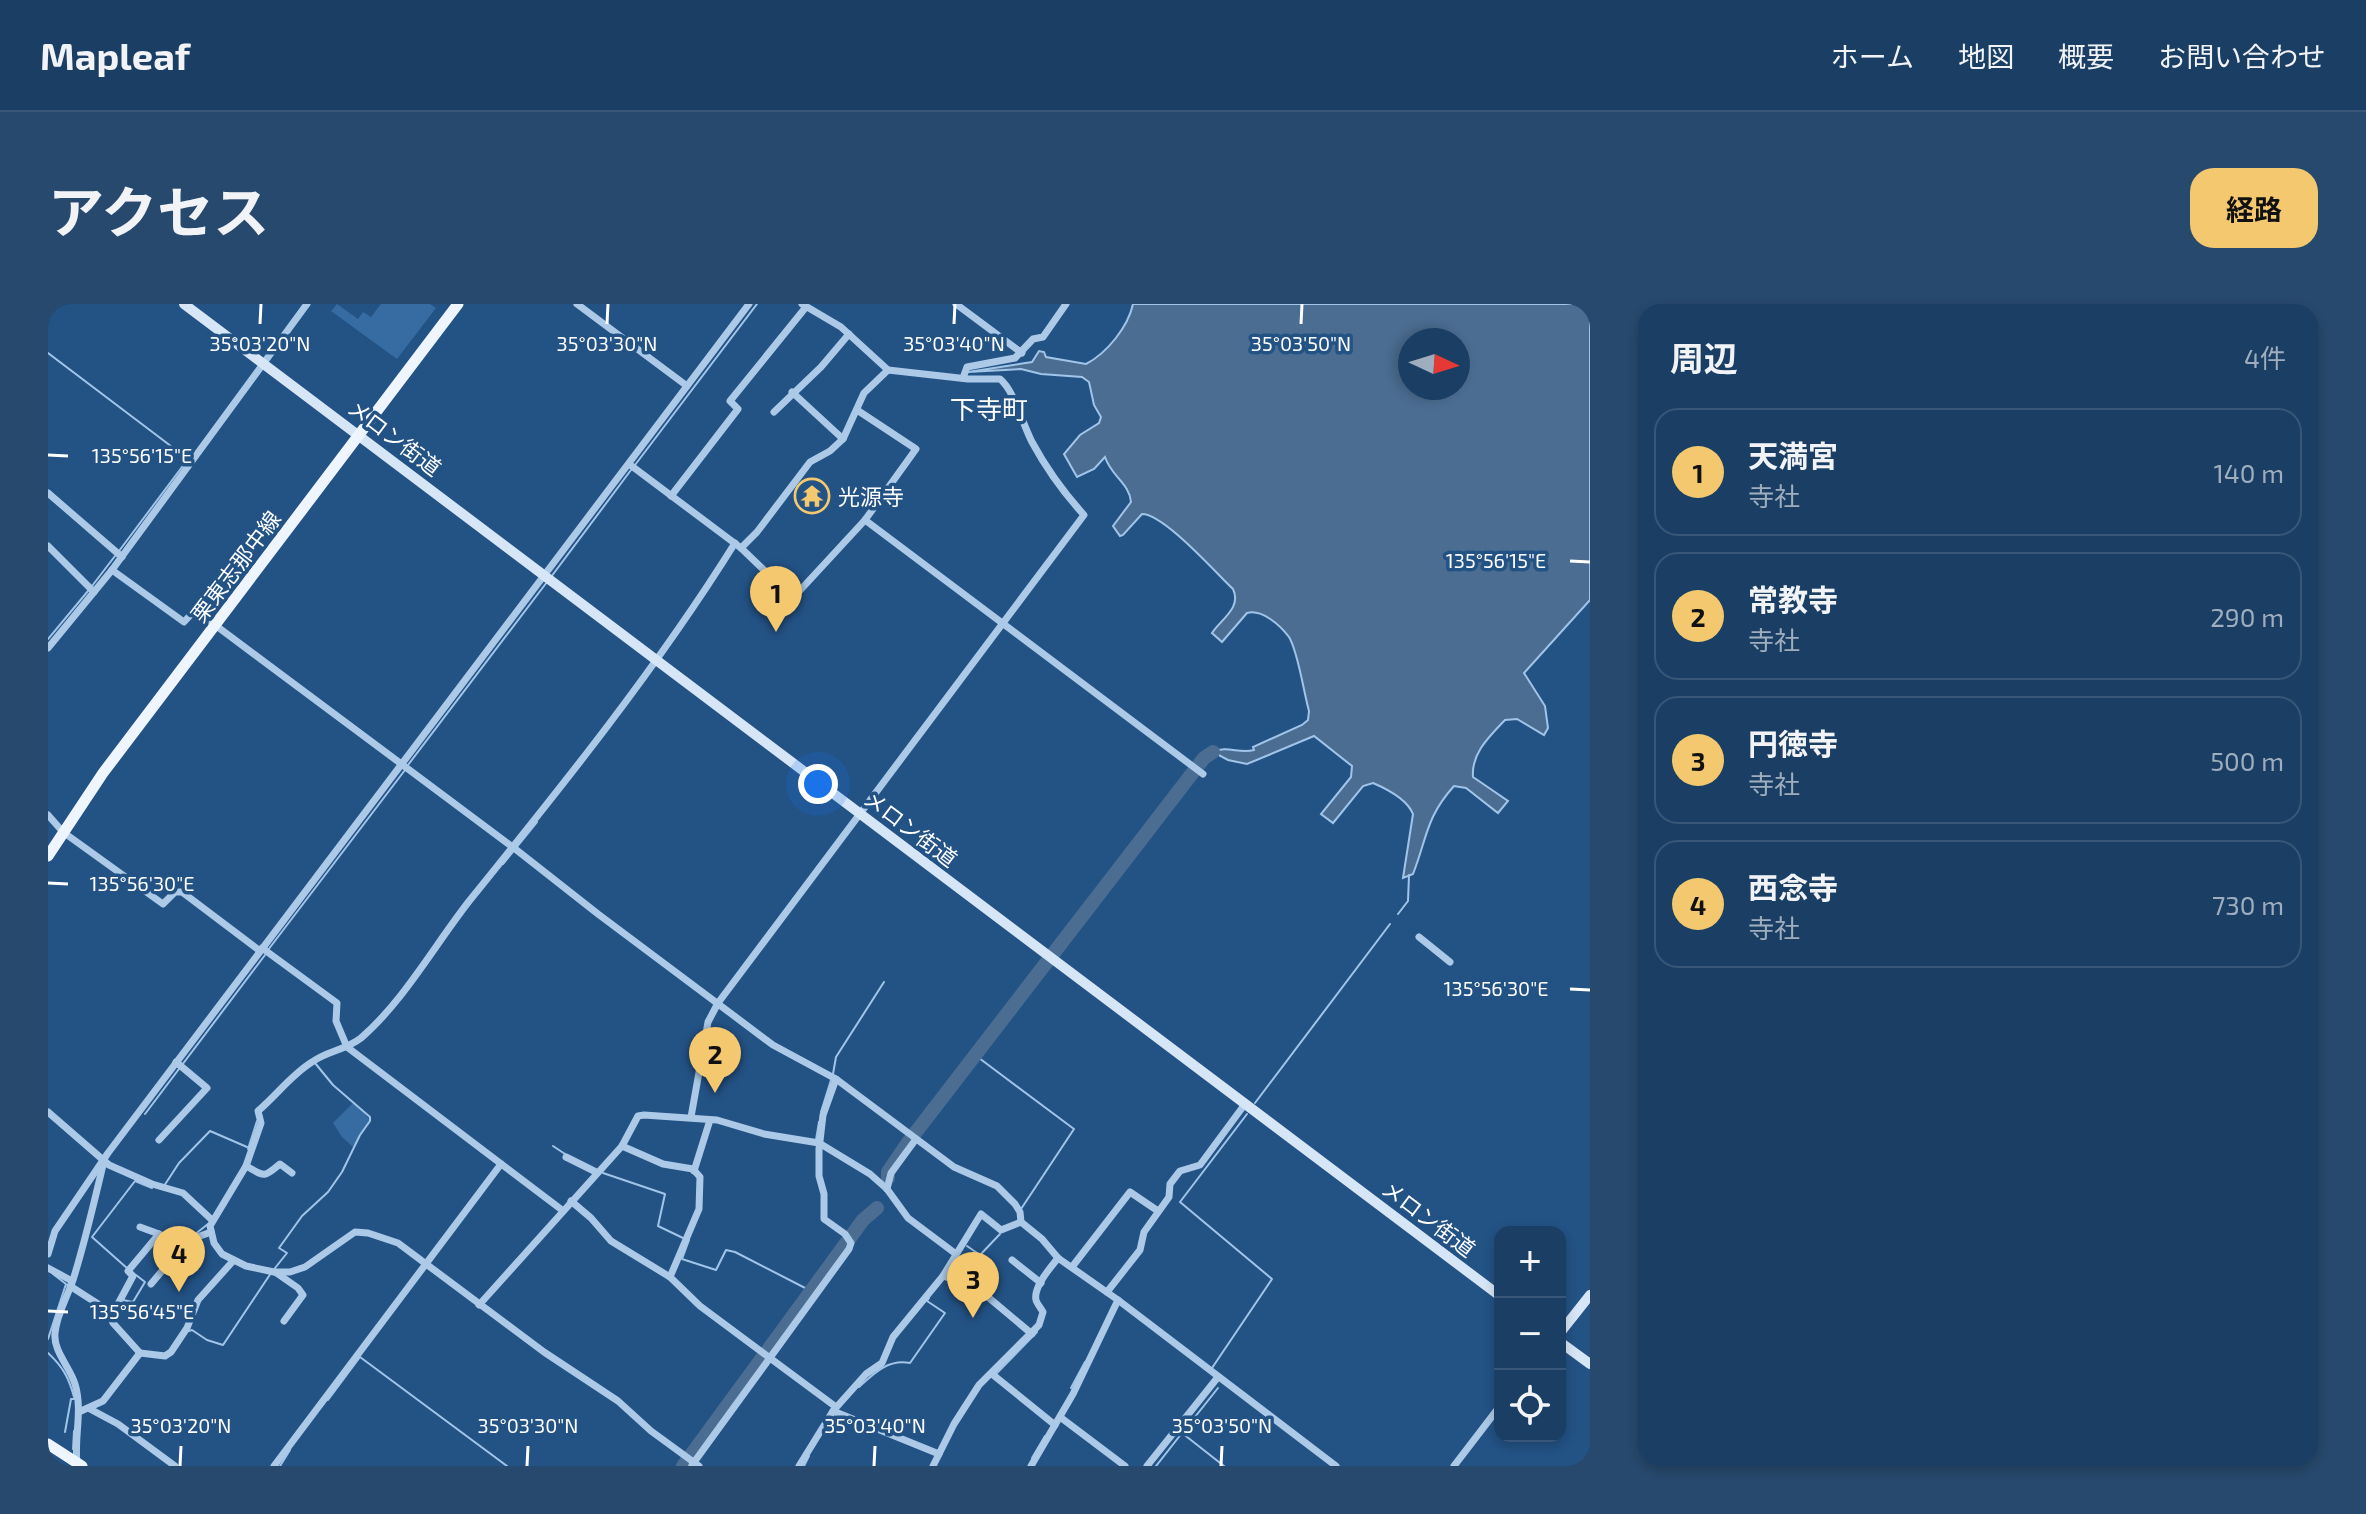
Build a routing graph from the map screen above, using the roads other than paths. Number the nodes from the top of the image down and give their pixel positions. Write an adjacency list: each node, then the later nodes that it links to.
1 (184, 304): 11 (street, メロン街道)
2 (307, 304): 11 (street)
3 (458, 304): 18 (main road, 栗東志那中線)
4 (577, 304): 14 (street)
5 (749, 304): 14 (street)
6 (956, 304): 10 (street)
7 (1066, 304): 10 (street)
8 (804, 306): 9 (street); 22 (street)
9 (849, 334): 12 (street); 15 (street)
10 (1022, 353): 13 (street)
11 (263, 363): 18 (street, メロン街道); 26 (street)
12 (888, 370): 13 (street); 16 (street)
13 (963, 378): 31 (street)
14 (687, 386): 20 (street)
15 (792, 392): 17 (street); 19 (street)
16 (857, 410): 19 (street); 23 (street)
17 (774, 412)
18 (360, 435): 28 (street, メロン街道); 30 (main road, 栗東志那中線)
19 (843, 439): 24 (street)
20 (633, 467): 22 (street); 28 (street)
21 (48, 493): 26 (street)
22 (671, 496): 24 (street)
23 (865, 520): 24 (street); 31 (street)
24 (738, 545): 33 (street)
25 (48, 546): 29 (street)
26 (122, 557): 27 (street)
27 (112, 570): 29 (street); 30 (street)
28 (548, 579): 33 (street, メロン街道); 34 (street)
29 (94, 592): 32 (street)
30 (215, 625): 34 (street); 38 (main road, 栗東志那中線)
31 (1003, 625): 35 (street); 36 (street)
32 (48, 648)
33 (655, 660): 36 (street, メロン街道); 39 (street)
34 (404, 767): 39 (street); 42 (street)
35 (1203, 774)
36 (860, 814): 44 (street); 48 (street, メロン街道)
37 (48, 815): 38 (street)
38 (63, 832): 40 (main road, 栗東志那中線); 42 (street)
39 (514, 848): 44 (street); 45 (street)
40 (48, 856)
41 (1419, 937): 43 (street)
42 (264, 950): 45 (street); 46 (street)
43 (1450, 962)
44 (718, 1003): 47 (street); 50 (street)
45 (347, 1047): 58 (street); 59 (street)
46 (179, 1065): 53 (street); 57 (street)
47 (836, 1079): 52 (street); 54 (street)
48 (1245, 1104): 66 (street); 87 (street, メロン街道)
49 (48, 1112): 57 (street)
50 (691, 1117): 51 (street); 55 (street)
51 (710, 1120): 54 (street); 60 (street)
52 (913, 1138): 63 (street); 68 (street)
53 (159, 1140)
54 (819, 1143): 63 (street); 99 (street)
55 (622, 1146): 60 (street); 61 (street)
56 (566, 1157): 61 (street)
57 (104, 1161): 67 (street); 73 (street); 84 (street)
58 (501, 1164): 65 (street); 78 (street)
59 (246, 1166): 62 (street); 67 (street)
60 (694, 1171): 83 (street)
61 (596, 1172): 64 (street)
62 (292, 1173)
63 (887, 1189): 74 (street)
64 (571, 1201): 65 (street); 83 (street)
65 (562, 1210): 91 (street)
66 (1158, 1211): 79 (street); 88 (street)
67 (212, 1220): 70 (street)
68 (1021, 1222): 74 (street); 75 (street)
69 (140, 1227): 71 (street)
70 (211, 1232): 72 (street); 77 (street)
71 (159, 1234): 72 (street); 92 (street)
72 (176, 1245): 86 (street)
73 (48, 1254)
74 (956, 1254): 82 (street)
75 (1058, 1258): 79 (street); 85 (street)
76 (1012, 1260): 85 (street)
77 (233, 1261): 81 (street); 98 (street)
78 (425, 1264): 81 (street); 91 (street); 114 (street)
79 (1072, 1267): 88 (street)
80 (48, 1268): 84 (street)
81 (274, 1272): 93 (street)
82 (943, 1276): 95 (street); 104 (street)
83 (670, 1277): 99 (street)
84 (71, 1283): 92 (street); 96 (street)
85 (1041, 1283): 95 (street)
86 (151, 1284)
87 (1494, 1291)
88 (1107, 1292): 90 (street)
89 (1590, 1297): 94 (street)
90 (1118, 1300): 102 (street); 107 (street)
91 (479, 1305): 111 (street)
92 (111, 1317): 98 (street)
93 (284, 1321)
94 (1566, 1327)
95 (1032, 1334): 101 (street)
96 (51, 1343): 105 (street)
97 (1566, 1346): 100 (street)
98 (140, 1353): 103 (street)
99 (767, 1356): 104 (street); 111 (street)
100 (1590, 1364)
101 (992, 1374): 108 (street); 110 (street)
102 (1218, 1377): 119 (street); 120 (street)
103 (90, 1409): 105 (street); 113 (street)
104 (835, 1409): 110 (street); 115 (street)
105 (81, 1411): 112 (street)
106 (1494, 1414): 121 (street)
107 (1060, 1417): 108 (street); 118 (street)
108 (1055, 1425): 117 (street)
109 (50, 1449): 112 (main road)
110 (939, 1454): 116 (street)
111 (692, 1462)
112 (79, 1465)
113 (175, 1466)
114 (274, 1466)
115 (799, 1466)
116 (933, 1466)
117 (1031, 1466)
118 (1125, 1466)
119 (1147, 1466)
120 (1336, 1466)
121 (1454, 1466)

